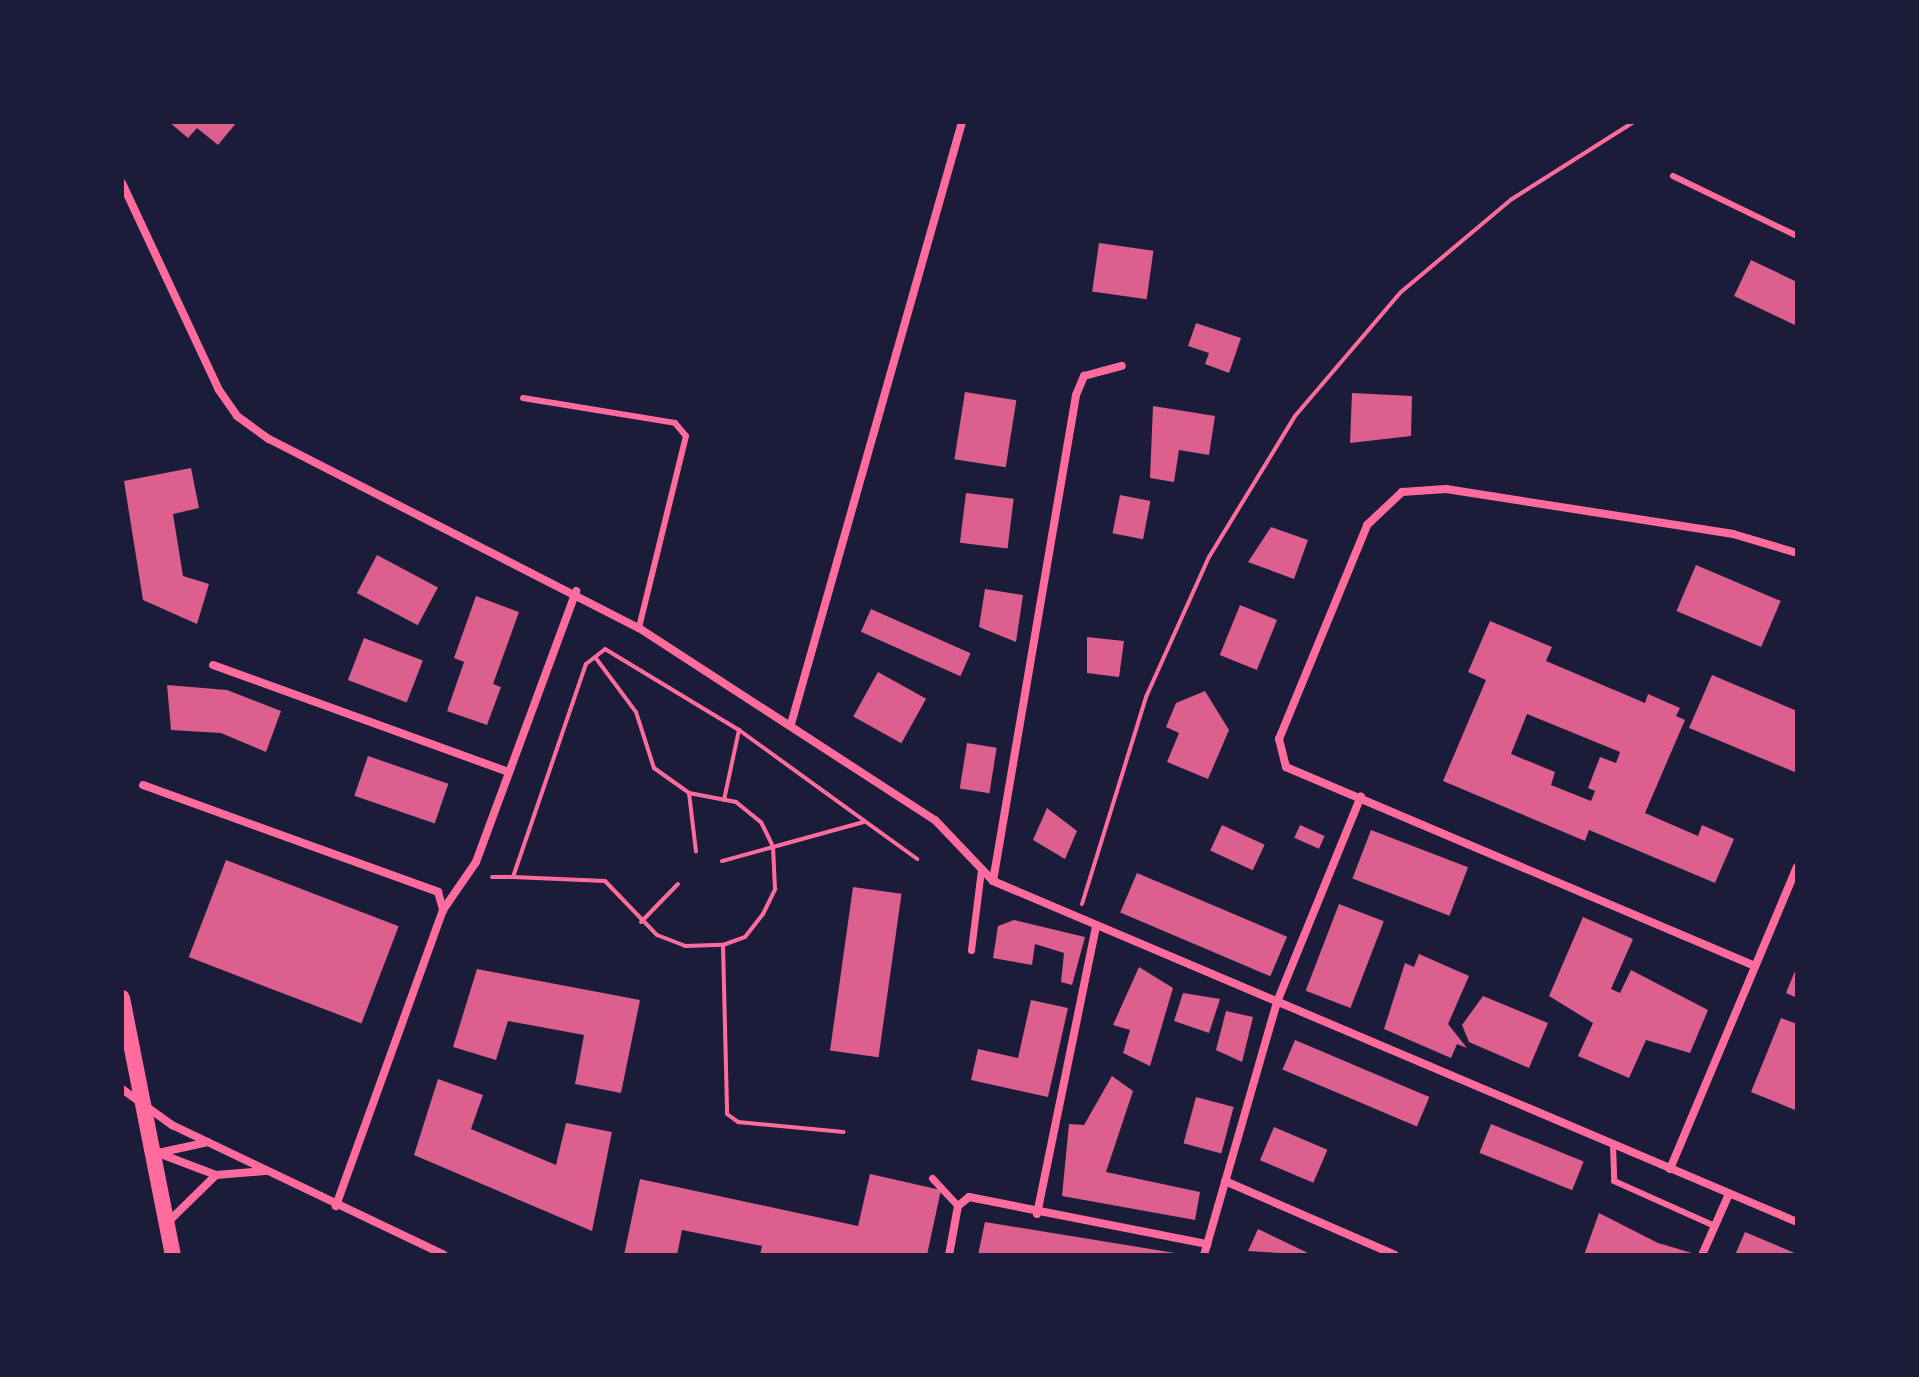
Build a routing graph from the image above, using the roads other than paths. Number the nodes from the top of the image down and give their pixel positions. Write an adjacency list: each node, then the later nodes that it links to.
1 (962, 122): 11 (street)
2 (1673, 176): 4 (lane)
3 (122, 183): 8 (street)
4 (1797, 236)
5 (1122, 366): 17 (street)
6 (523, 398): 9 (lane)
7 (1797, 553): 14 (street)
8 (576, 591): 9 (street); 12 (street)
9 (639, 628): 11 (street)
10 (213, 665): 12 (street)
11 (791, 724): 16 (street)
12 (509, 772): 18 (street)
13 (143, 785): 18 (street)
14 (1361, 796): 21 (street); 23 (street)
15 (1797, 867): 21 (street)
16 (981, 870): 17 (street); 20 (street)
17 (993, 881): 19 (street)
18 (443, 910): 37 (street)
19 (1096, 926): 23 (street); 38 (street)
20 (971, 950)
21 (1755, 966): 30 (street)
22 (122, 998): 24 (main road)
23 (1277, 1002): 28 (street); 34 (street)
24 (125, 1038): 26 (main road)
25 (122, 1089): 26 (street)
26 (149, 1111): 27 (street); 29 (main road)
27 (209, 1142): 29 (street); 31 (street)
28 (1613, 1145): 30 (street); 41 (lane)
29 (158, 1153): 32 (street); 39 (main road)
30 (1670, 1169): 35 (street)
31 (266, 1171): 32 (street); 37 (street)
32 (216, 1175): 39 (street)
33 (932, 1178): 36 (street)
34 (1225, 1181): 42 (street); 47 (street)
35 (1729, 1194): 40 (street); 41 (street)
36 (960, 1203): 38 (street); 45 (street)
37 (336, 1206): 44 (street)
38 (1037, 1214): 42 (street)
39 (167, 1222): 43 (main road)
40 (1797, 1222)
41 (1715, 1226): 48 (street)
42 (1207, 1244): 46 (street)
43 (173, 1255)
44 (444, 1255)
45 (949, 1255)
46 (1204, 1255)
47 (1395, 1255)
48 (1702, 1255)

